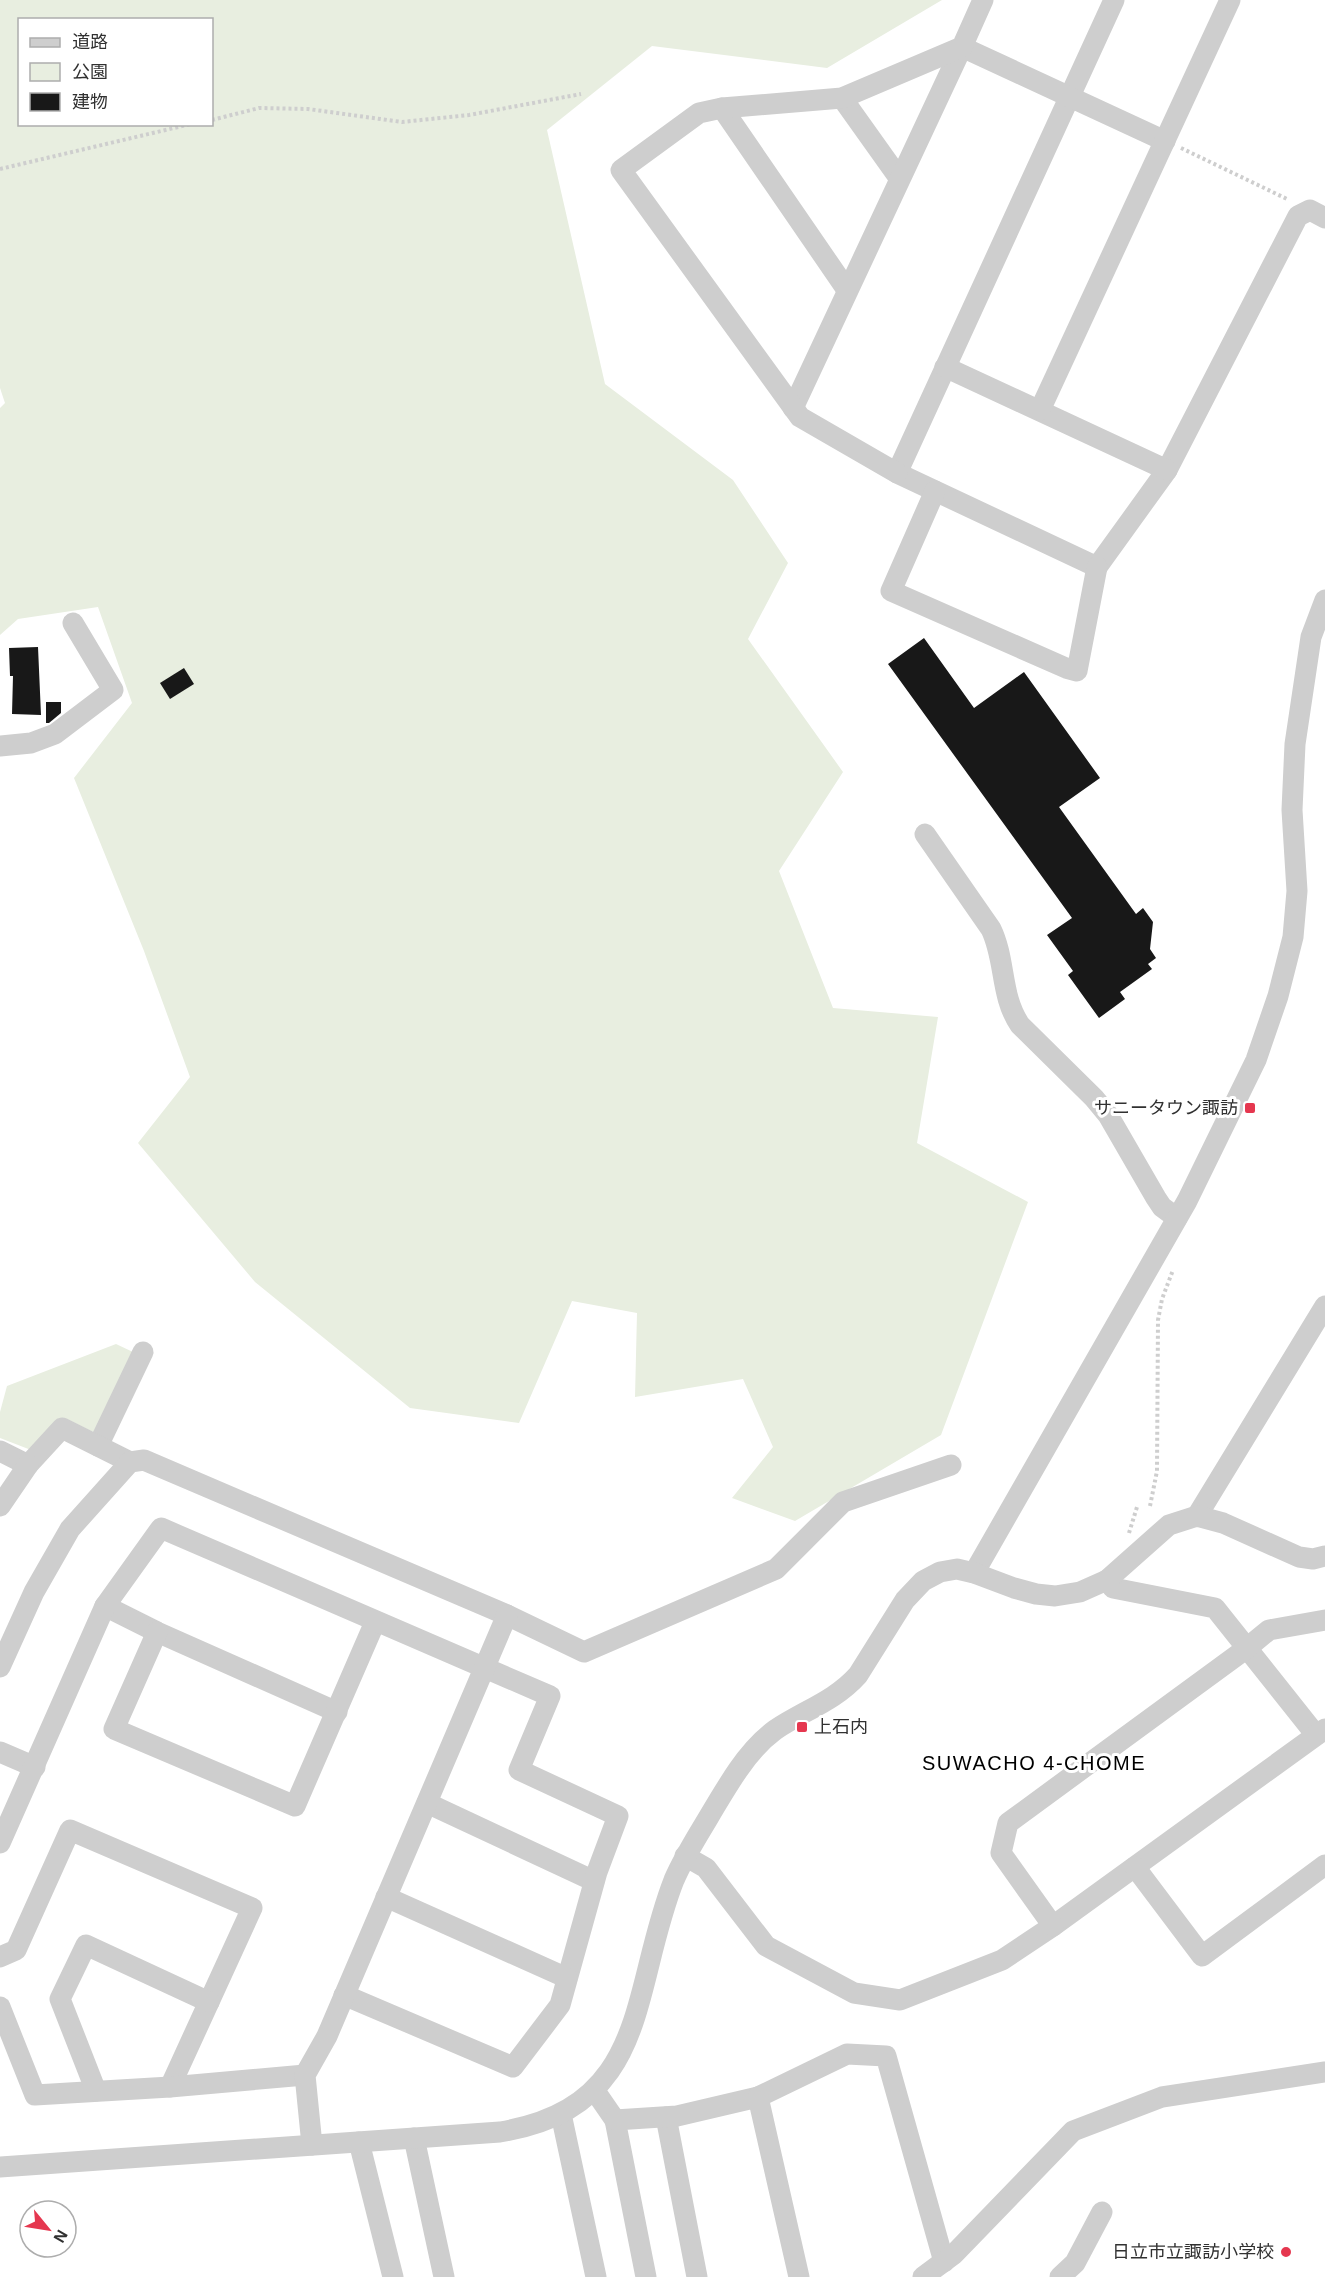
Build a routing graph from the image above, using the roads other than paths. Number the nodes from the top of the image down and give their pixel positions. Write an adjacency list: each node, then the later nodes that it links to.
1 (983, 0): 4 (street)
2 (1114, 0): 6 (street)
3 (1230, 0): 8 (street)
4 (962, 47): 5 (street); 6 (street); 9 (street)
5 (842, 98): 7 (street); 9 (street)
6 (1070, 98): 8 (street); 12 (street)
7 (722, 108): 11 (street); 13 (street)
8 (1166, 141): 14 (street)
9 (899, 178): 11 (street)
10 (1317, 214): 15 (street)
11 (847, 290): 13 (street)
12 (945, 367): 14 (street); 16 (street)
13 (793, 408): 16 (street)
14 (1040, 410): 15 (street)
15 (1167, 470): 18 (street)
16 (897, 473): 17 (street)
17 (935, 491): 18 (street); 18 (street)
18 (1097, 567)
19 (1325, 600): 23 (street)
20 (73, 623): 21 (street)
21 (0, 746)
22 (925, 834): 23 (street)
23 (1177, 1218): 34 (street)
24 (1325, 1306): 32 (street)
25 (143, 1352): 26 (street)
26 (98, 1446): 28 (street); 29 (street)
27 (0, 1451): 29 (street)
28 (130, 1462): 37 (street); 42 (street)
29 (28, 1465): 31 (street)
30 (951, 1465): 37 (street)
31 (0, 1506)
32 (1197, 1516): 33 (street); 35 (street)
33 (1325, 1556)
34 (974, 1573): 35 (street); 50 (street)
35 (1107, 1580): 41 (street)
36 (105, 1606): 39 (street); 40 (street); 47 (street)
37 (507, 1616): 43 (street)
38 (1325, 1620): 41 (street)
39 (375, 1622): 43 (street); 44 (street)
40 (157, 1632): 44 (street); 44 (street)
41 (1247, 1648): 45 (street); 55 (street)
42 (0, 1667)
43 (486, 1667): 48 (street); 53 (street)
44 (337, 1712)
45 (1320, 1732): 52 (street)
46 (0, 1752): 47 (street)
47 (35, 1767): 49 (street)
48 (427, 1803): 53 (street); 54 (street)
49 (0, 1843)
50 (686, 1856): 55 (street); 65 (street)
51 (1325, 1865): 52 (street)
52 (1135, 1867): 55 (street)
53 (594, 1881): 57 (street)
54 (386, 1897): 57 (street); 58 (street)
55 (1053, 1926)
56 (0, 1957): 59 (street)
57 (567, 1978): 58 (street)
58 (344, 1995): 62 (street)
59 (209, 2002): 63 (street); 64 (street)
60 (0, 2007): 64 (street)
61 (1325, 2072): 75 (street)
62 (305, 2075): 63 (street); 72 (street)
63 (170, 2087): 64 (street)
64 (96, 2091)
65 (595, 2091): 67 (street); 69 (street)
66 (758, 2097): 68 (street); 75 (street); 81 (street)
67 (561, 2114): 70 (street); 78 (street)
68 (666, 2117): 69 (street); 80 (street)
69 (615, 2120): 79 (street)
70 (414, 2138): 71 (street); 77 (street)
71 (359, 2142): 72 (street); 76 (street)
72 (312, 2145): 73 (street)
73 (0, 2167)
74 (1102, 2212): 83 (street)
75 (944, 2262): 82 (street)
76 (393, 2277)
77 (444, 2277)
78 (596, 2277)
79 (646, 2277)
80 (697, 2277)
81 (799, 2277)
82 (923, 2277)
83 (1060, 2277)

